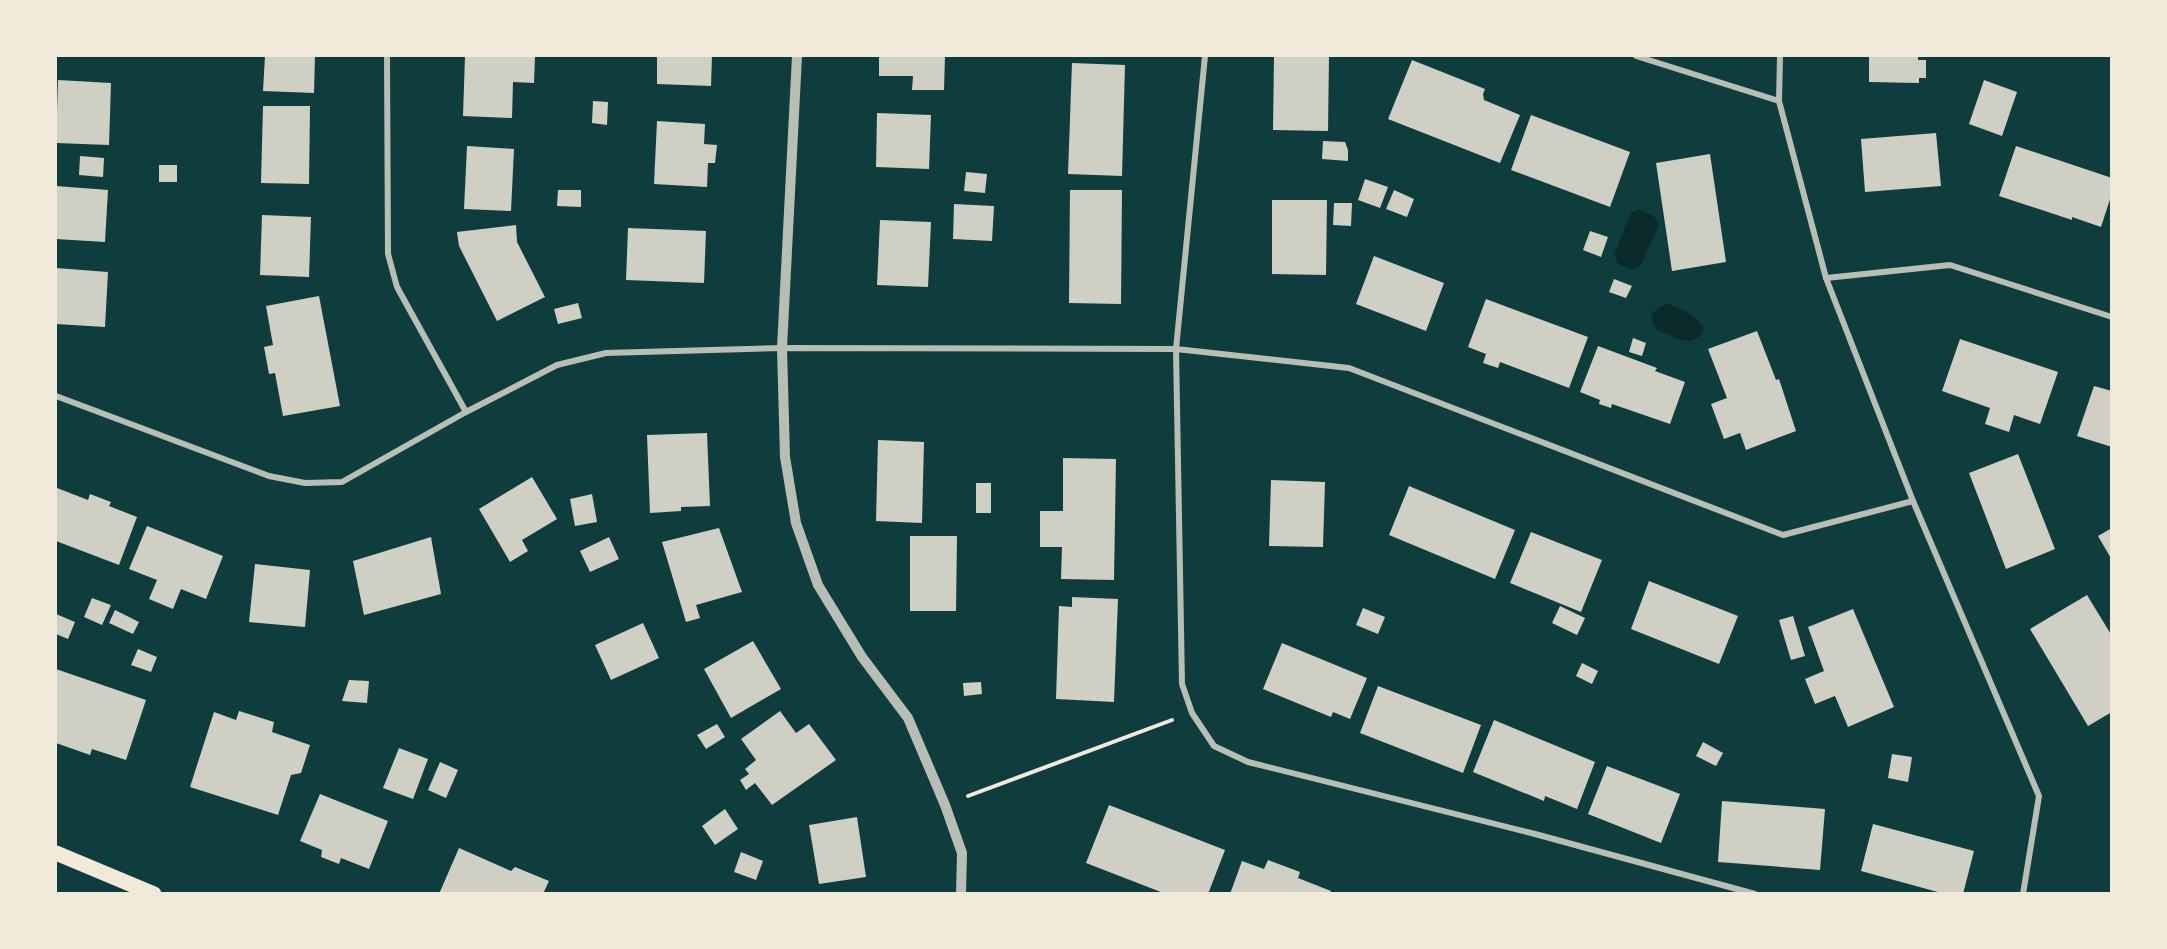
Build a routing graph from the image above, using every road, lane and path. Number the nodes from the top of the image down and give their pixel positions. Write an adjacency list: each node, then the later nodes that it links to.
1 (387, 56): 12 (street)
2 (797, 56): 9 (street)
3 (1205, 56): 10 (street)
4 (1636, 56): 6 (street)
5 (1780, 56): 6 (street)
6 (1779, 101): 7 (street)
7 (1826, 278): 8 (street); 13 (street)
8 (2112, 317)
9 (783, 348): 10 (street); 12 (street); 18 (street)
10 (1176, 349): 13 (street); 14 (street)
11 (56, 396): 12 (street)
12 (466, 412)
13 (1913, 501): 20 (street)
14 (1192, 713): 15 (path); 19 (street)
15 (981, 791)
16 (56, 853): 17 (main road)
17 (154, 894)
18 (961, 894)
19 (1755, 894)
20 (2023, 894)

